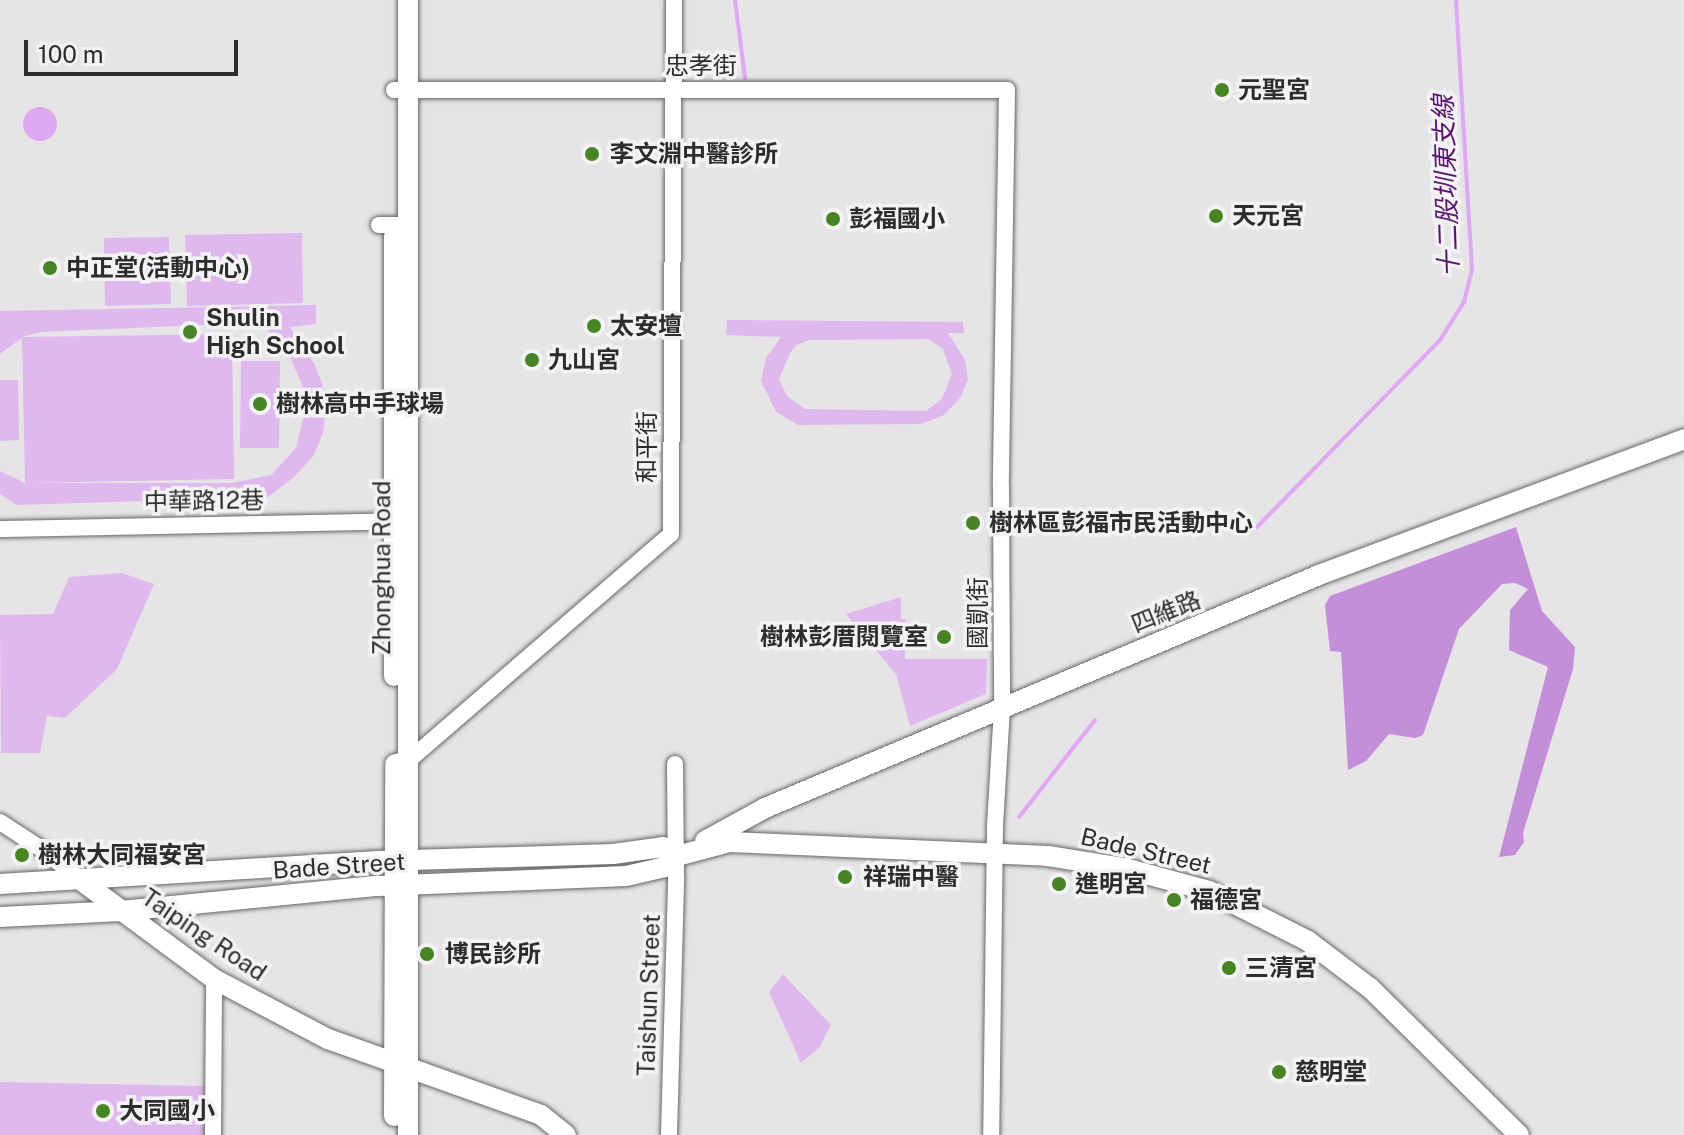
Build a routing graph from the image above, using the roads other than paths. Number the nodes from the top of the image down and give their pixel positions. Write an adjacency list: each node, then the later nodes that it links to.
1 (394, 0): 4 (street, Zhonghua Road)
2 (408, 0): 4 (street, Zhonghua Road)
3 (674, 0): 5 (street, 和平街)
4 (401, 90): 5 (street, 忠孝街); 8 (street, Zhonghua Road)
5 (673, 90): 6 (street, 忠孝街); 11 (street, 和平街)
6 (1007, 90): 10 (street, 國凱街)
7 (1684, 439): 10 (street, 四維路)
8 (401, 521): 9 (street, 中華路12巷); 11 (street, Zhonghua Road)
9 (0, 529)
10 (1002, 708): 14 (street, 國凱街); 15 (street, 四維路)
11 (402, 761): 16 (street, Zhonghua Road)
12 (675, 764): 15 (street, Taishun Street)
13 (0, 822): 17 (street, Taiping Road)
14 (995, 851): 15 (street, Bade Street); 29 (street, 國凱街); 30 (street, Bade Street)
15 (677, 856): 16 (street, Bade Street); 19 (street, Bade Street); 28 (street, Taishun Street)
16 (401, 860): 17 (street, Bade Street); 19 (street, Zhonghua Road)
17 (79, 879): 18 (street, Bade Street); 20 (street, Taiping Road)
18 (0, 884)
19 (401, 886): 20 (street, Bade Street); 23 (street, Zhonghua Road)
20 (121, 911): 21 (street, Bade Street); 22 (street, Taiping Road)
21 (0, 917)
22 (214, 979): 23 (street, Taiping Road); 24 (street)
23 (401, 1066): 25 (street, Zhonghua Road); 26 (street, Zhonghua Road); 27 (street, Taiping Road)
24 (213, 1135)
25 (394, 1135)
26 (408, 1135)
27 (566, 1135)
28 (669, 1135)
29 (991, 1135)
30 (1519, 1135)

